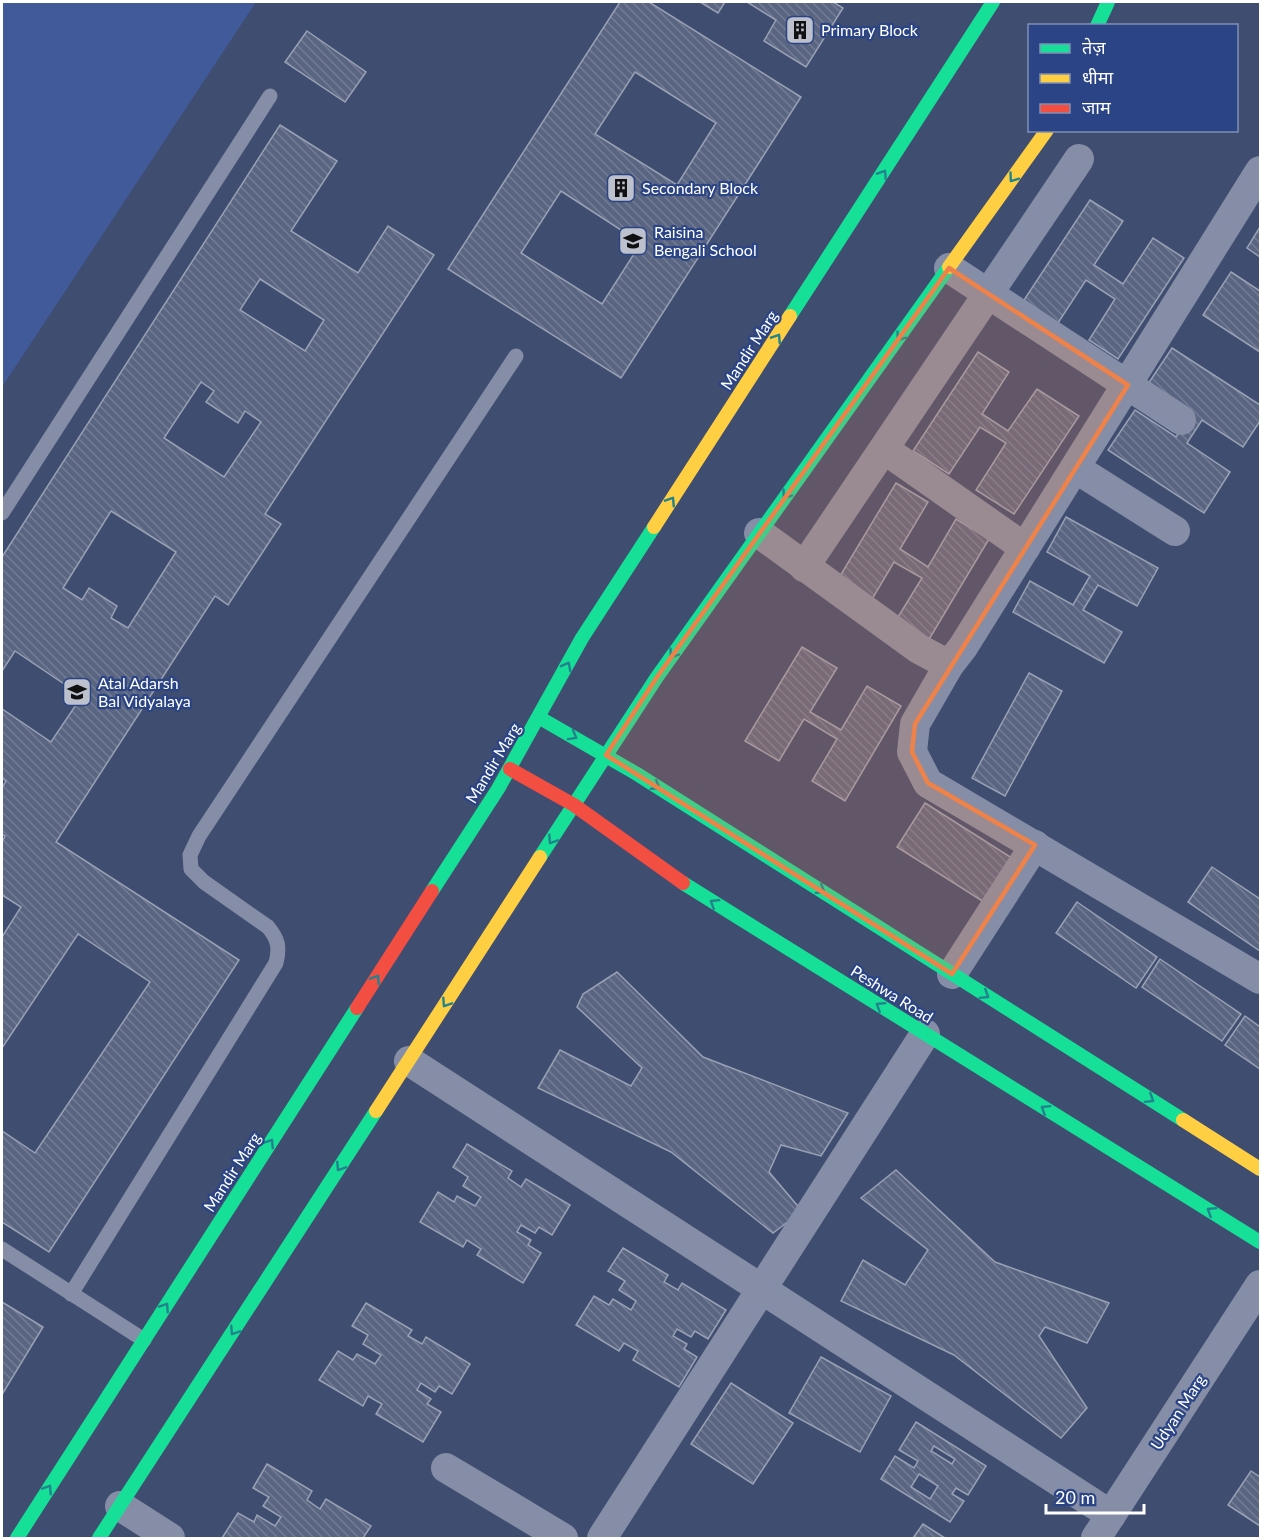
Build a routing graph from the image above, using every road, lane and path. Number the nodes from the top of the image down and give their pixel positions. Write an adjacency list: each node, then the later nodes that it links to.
1 (993, 2): 21 (street, Mandir Marg, one-way to 1)
2 (1108, 2): 3 (street)
3 (1098, 24)
4 (270, 96): 15 (lane)
5 (1046, 132): 8 (street, one-way to 8)
6 (1079, 159): 9 (street)
7 (1260, 171): 11 (street)
8 (949, 268): 9 (street); 17 (street, one-way to 17)
9 (988, 293): 11 (street); 13 (street)
10 (516, 356): 35 (lane)
11 (1128, 385): 12 (street); 14 (street)
12 (1181, 420)
13 (884, 449): 18 (street); 19 (street)
14 (1075, 468): 16 (street); 18 (street)
15 (2, 513)
16 (1175, 531)
17 (759, 533): 19 (street); 22 (street, one-way to 22)
18 (1025, 548): 20 (street)
19 (804, 567): 20 (street)
20 (949, 665): 25 (street)
21 (540, 718): 22 (street, one-way to 22); 23 (street, Mandir Marg)
22 (606, 755): 24 (street); 26 (street, one-way to 26)
23 (510, 769): 24 (street, Peshwa Road); 36 (street, Mandir Marg, one-way to 23)
24 (574, 805): 28 (street, Peshwa Road, one-way to 24); 29 (street, one-way to 29)
25 (1035, 845): 26 (street); 27 (street)
26 (952, 974): 30 (street, one-way to 30)
27 (1260, 979)
28 (925, 1034): 31 (street, Peshwa Road, one-way to 28); 34 (street)
29 (409, 1061): 34 (street); 38 (street, one-way to 38)
30 (1260, 1169)
31 (1260, 1242)
32 (2, 1249): 35 (lane)
33 (1260, 1285): 39 (street, Udyan Marg)
34 (762, 1289): 39 (street); 44 (street)
35 (71, 1294): 36 (lane)
36 (144, 1340): 40 (street, Mandir Marg, one-way to 36)
37 (446, 1468): 43 (street)
38 (120, 1506): 41 (street); 42 (street)
39 (1103, 1527)
40 (17, 1539)
41 (99, 1539)
42 (170, 1539)
43 (563, 1539)
44 (602, 1539)

